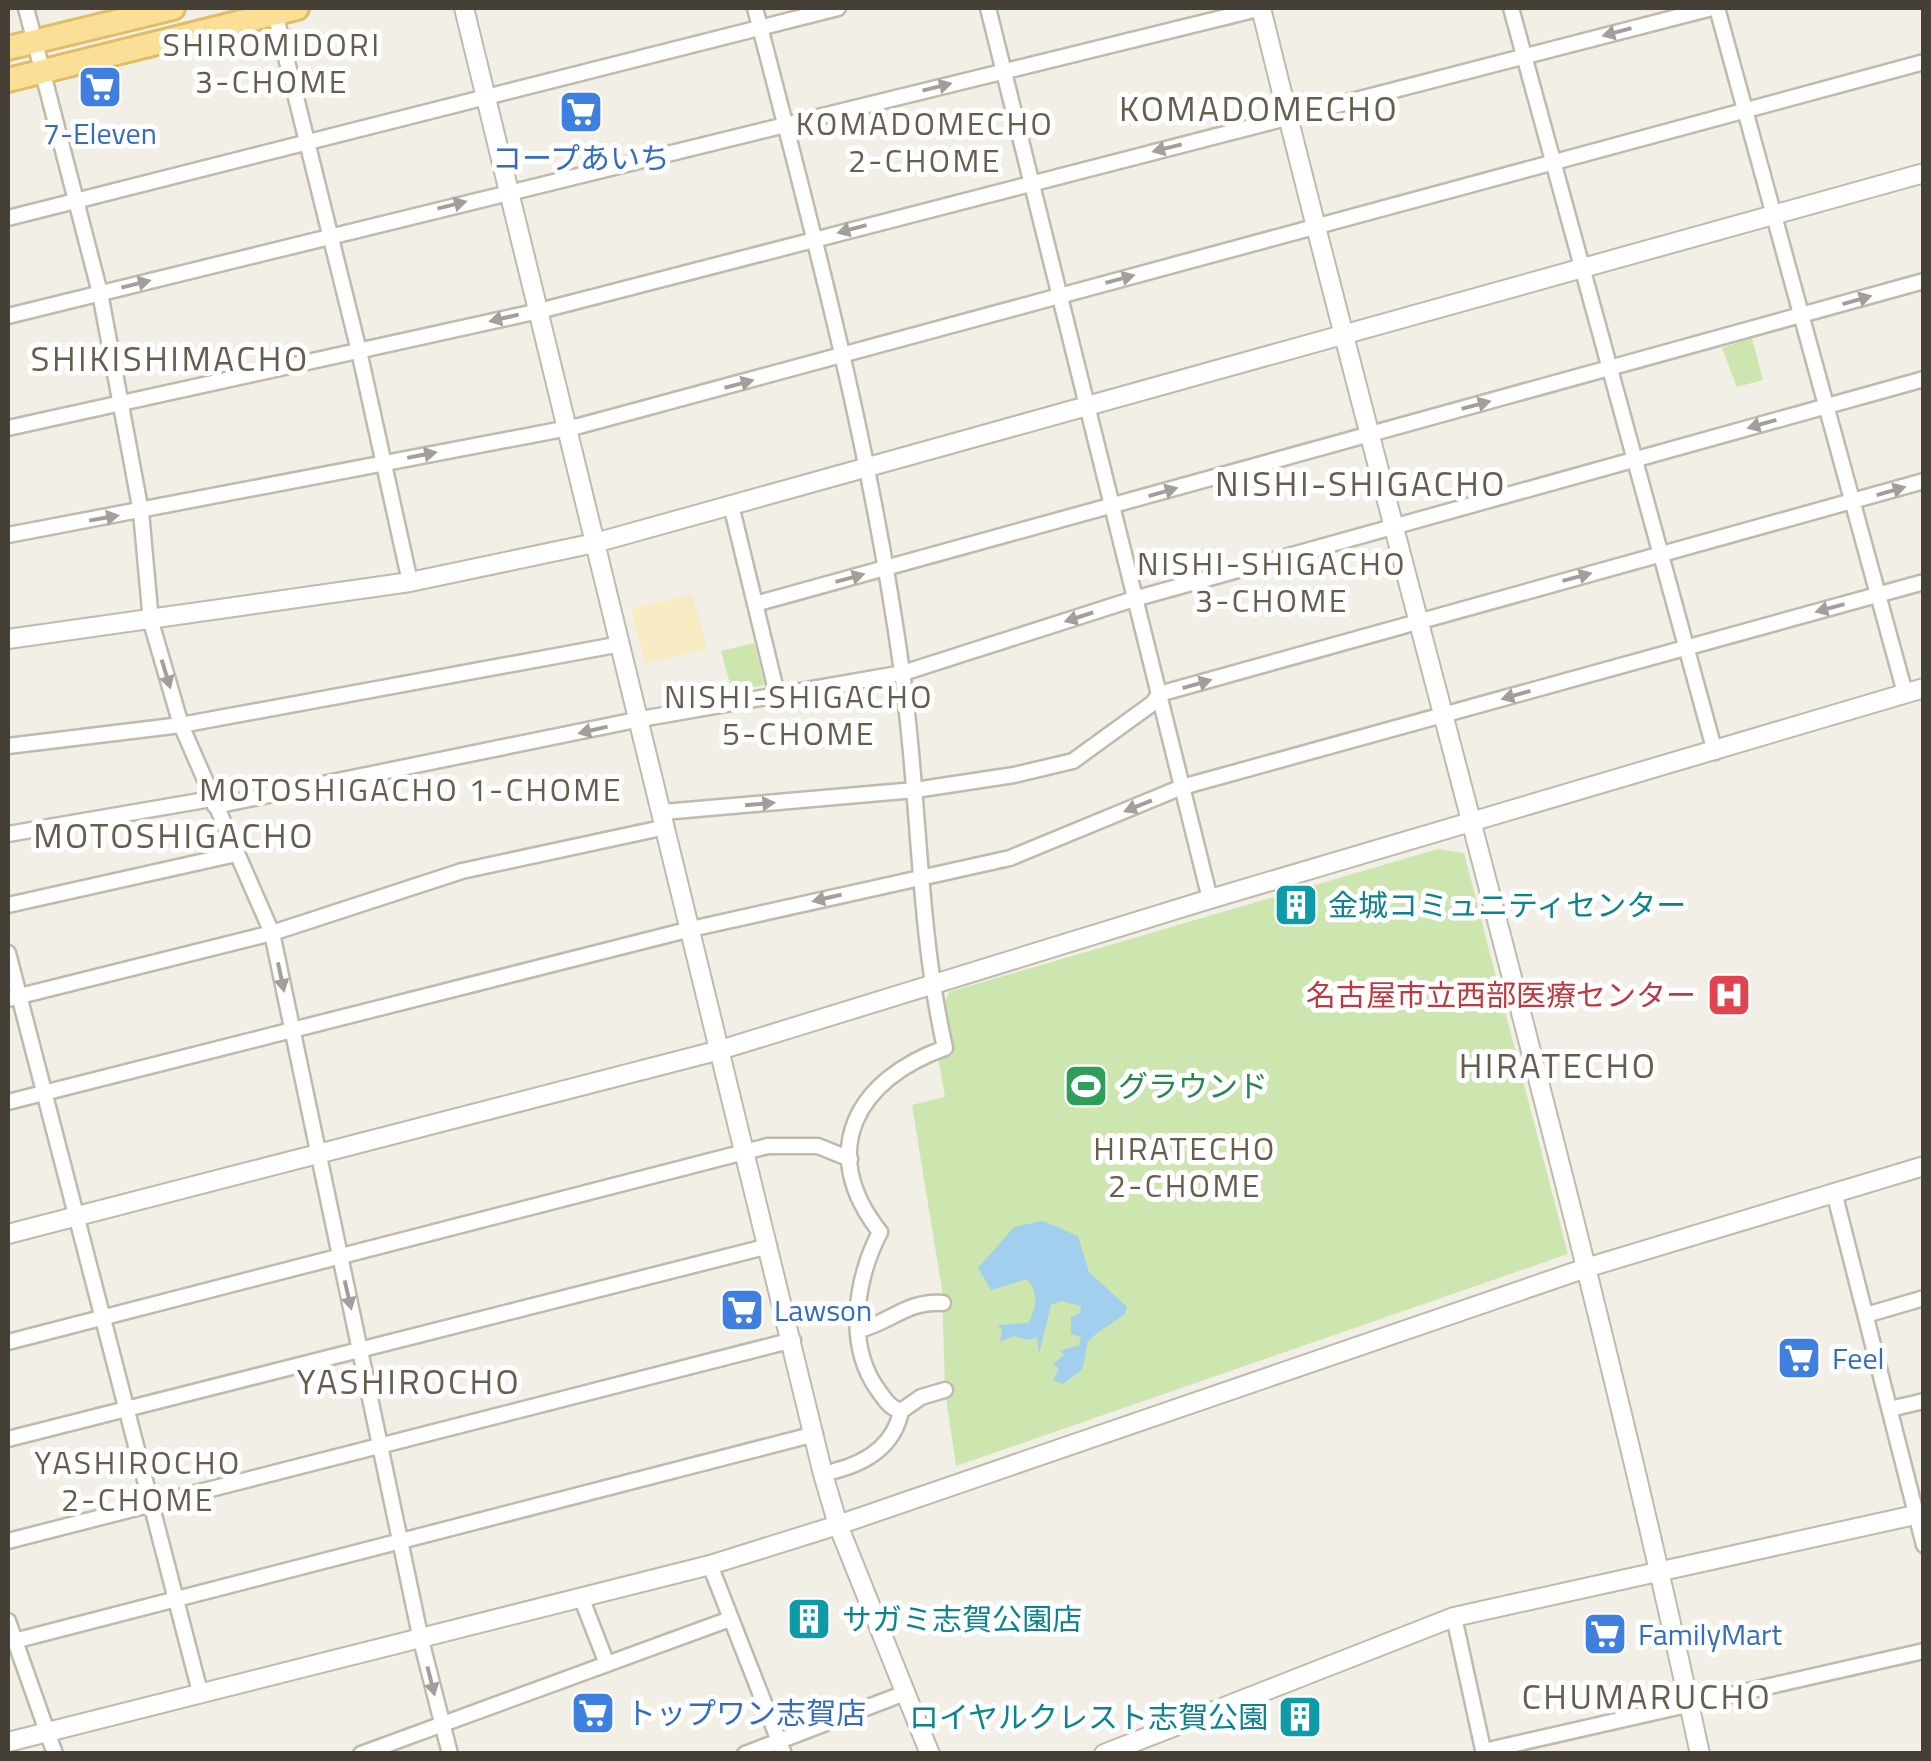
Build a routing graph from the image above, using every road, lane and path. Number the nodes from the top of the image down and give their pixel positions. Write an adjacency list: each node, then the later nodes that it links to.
1 (26, 8): 12 (street)
2 (173, 8): 12 (main road)
3 (464, 8): 19 (street)
4 (755, 8): 11 (street)
5 (838, 8): 11 (street)
6 (988, 8): 16 (street)
7 (1261, 8): 16 (street); 21 (street)
8 (1511, 8): 14 (street)
9 (1714, 8): 14 (street, one-way to 14); 20 (street)
10 (286, 10): 17 (main road); 23 (street)
11 (760, 26): 19 (street); 22 (street)
12 (34, 42): 13 (main road); 17 (street)
13 (8, 48)
14 (1525, 56): 21 (street); 24 (street)
15 (1924, 62): 20 (street)
16 (1002, 71): 22 (street, one-way to 16); 26 (street)
17 (41, 72): 18 (main road); 28 (street)
18 (8, 80)
19 (485, 96): 23 (street); 27 (street)
20 (1746, 111): 24 (street); 29 (street)
21 (1288, 118): 26 (street, one-way to 26); 31 (street)
22 (785, 125): 27 (street); 33 (street)
23 (306, 140): 28 (street); 32 (street)
24 (1553, 162): 31 (street); 34 (street)
25 (1924, 174): 29 (street)
26 (1030, 184): 33 (street, one-way to 33); 37 (street)
27 (508, 191): 32 (street, one-way to 27); 38 (street)
28 (77, 201): 30 (street); 36 (street)
29 (1774, 215): 34 (street); 39 (street)
30 (8, 218)
31 (1314, 226): 37 (street, one-way to 31); 41 (street)
32 (330, 236): 36 (street, one-way to 32); 42 (street)
33 (812, 240): 38 (street); 43 (street)
34 (1582, 269): 41 (street); 44 (street)
35 (1924, 281): 39 (street, one-way to 35)
36 (100, 293): 40 (street); 46 (street)
37 (1059, 296): 43 (street); 47 (street)
38 (539, 310): 42 (street, one-way to 42); 49 (street)
39 (1803, 315): 44 (street); 48 (street)
40 (8, 316)
41 (1342, 334): 47 (street); 51 (street)
42 (359, 351): 46 (street); 53 (street)
43 (843, 356): 49 (street, one-way to 43); 54 (street)
44 (1610, 368): 51 (street, one-way to 44); 52 (street)
45 (1924, 379): 48 (street)
46 (118, 404): 50 (street); 59 (street)
47 (1087, 406): 54 (street); 58 (street)
48 (1826, 406): 52 (street, one-way to 52); 56 (street)
49 (567, 427): 53 (street, one-way to 49); 62 (street)
50 (8, 428)
51 (1368, 435): 58 (street, one-way to 51); 60 (street)
52 (1635, 460): 60 (street); 63 (street)
53 (385, 462): 59 (street); 65 (street)
54 (867, 468): 57 (street); 64 (street)
55 (1924, 481): 56 (street, one-way to 55)
56 (1853, 501): 63 (street); 67 (street)
57 (731, 505): 62 (street); 69 (street)
58 (1112, 506): 64 (street); 68 (street)
59 (140, 512): 61 (street, one-way to 59); 70 (street)
60 (1392, 528): 68 (street); 71 (street)
61 (8, 536)
62 (595, 542): 65 (street); 73 (street)
63 (1660, 554): 71 (street, one-way to 63); 74 (street)
64 (885, 569): 69 (street, one-way to 64); 75 (street)
65 (410, 582): 70 (street)
66 (1924, 582): 67 (street)
67 (1878, 595): 74 (street, one-way to 74); 76 (street)
68 (1134, 599): 75 (street, one-way to 75); 78 (street)
69 (756, 604): 77 (street)
70 (151, 622): 72 (street); 81 (street, one-way to 81)
71 (1416, 622): 78 (street, one-way to 71); 79 (street)
72 (8, 639)
73 (621, 644): 80 (street); 81 (street)
74 (1686, 647): 79 (street, one-way to 79); 83 (street)
75 (902, 674): 77 (street); 85 (street)
76 (1914, 691): 83 (street)
77 (777, 694): 80 (street)
78 (1159, 694): 84 (street); 85 (street)
79 (1442, 716): 84 (street); 88 (street)
80 (641, 719): 86 (street, one-way to 86); 87 (street)
81 (182, 725): 82 (street); 86 (street)
82 (8, 746)
83 (1715, 752): 88 (street)
84 (1182, 787): 91 (street, one-way to 91); 92 (street)
85 (914, 790): 87 (street, one-way to 85); 91 (street)
86 (213, 802): 89 (street); 90 (street)
87 (665, 820): 94 (street); 95 (street)
88 (1470, 822): 92 (street); 112 (street)
89 (8, 834)
90 (236, 854): 93 (street); 95 (street)
91 (922, 877): 94 (street, one-way to 94); 97 (street)
92 (1210, 898): 97 (street)
93 (8, 906)
94 (692, 929): 99 (street); 100 (street)
95 (272, 933): 98 (street); 99 (street, one-way to 99)
96 (8, 954): 98 (street)
97 (931, 984): 100 (street); 105 (street)
98 (13, 998): 101 (street)
99 (293, 1030): 101 (street); 104 (street)
100 (720, 1050): 103 (street); 104 (street)
101 (43, 1092): 102 (street); 108 (street)
102 (8, 1102)
103 (746, 1151): 105 (street); 110 (street); 111 (street)
104 (318, 1157): 108 (street); 111 (street)
105 (850, 1159): 117 (street)
106 (1924, 1166): 107 (street)
107 (1834, 1192): 112 (street); 115 (street)
108 (76, 1217): 109 (street); 116 (street)
109 (8, 1234)
110 (770, 1246): 118 (street); 120 (street)
111 (339, 1256): 116 (street); 120 (street, one-way to 120)
112 (1589, 1267): 132 (street); 137 (street)
113 (1924, 1298): 115 (street)
114 (943, 1303): 117 (street)
115 (1866, 1315): 123 (street)
116 (104, 1317): 119 (street); 124 (street)
117 (858, 1330): 125 (street)
118 (793, 1340): 126 (street); 128 (street)
119 (8, 1342)
120 (360, 1346): 124 (street); 128 (street)
121 (945, 1390): 125 (street)
122 (1924, 1401): 123 (street)
123 (1890, 1409): 131 (street)
124 (128, 1410): 127 (street); 130 (street)
125 (901, 1411): 129 (street)
126 (815, 1434): 132 (street); 134 (street)
127 (8, 1439)
128 (381, 1444): 130 (street); 134 (street)
129 (834, 1471)
130 (152, 1503): 133 (street); 139 (street)
131 (1920, 1514): 135 (street); 137 (street)
132 (838, 1526): 136 (street); 148 (street)
133 (8, 1540)
134 (401, 1540): 139 (street); 143 (street)
135 (1924, 1545)
136 (710, 1565): 138 (street); 141 (street)
137 (1659, 1571): 140 (street); 149 (street)
138 (581, 1597): 143 (street); 146 (street)
139 (175, 1599): 144 (street); 147 (street)
140 (1454, 1617): 154 (street); 160 (street)
141 (730, 1619): 146 (street); 153 (street)
142 (8, 1621): 144 (street)
143 (421, 1640): 147 (street); 150 (street, one-way to 150)
144 (14, 1641): 151 (street)
145 (1924, 1652): 149 (street)
146 (607, 1664): 150 (street)
147 (200, 1692): 151 (street)
148 (904, 1693): 153 (street); 159 (street)
149 (1689, 1704): 154 (street); 161 (street)
150 (442, 1726): 156 (street); 157 (street)
151 (45, 1732): 152 (street); 155 (street)
152 (8, 1742)
153 (781, 1746): 158 (street)
154 (1484, 1752)
155 (54, 1754)
156 (361, 1754)
157 (450, 1754)
158 (745, 1754)
159 (930, 1754)
160 (1104, 1754)
161 (1700, 1754)

